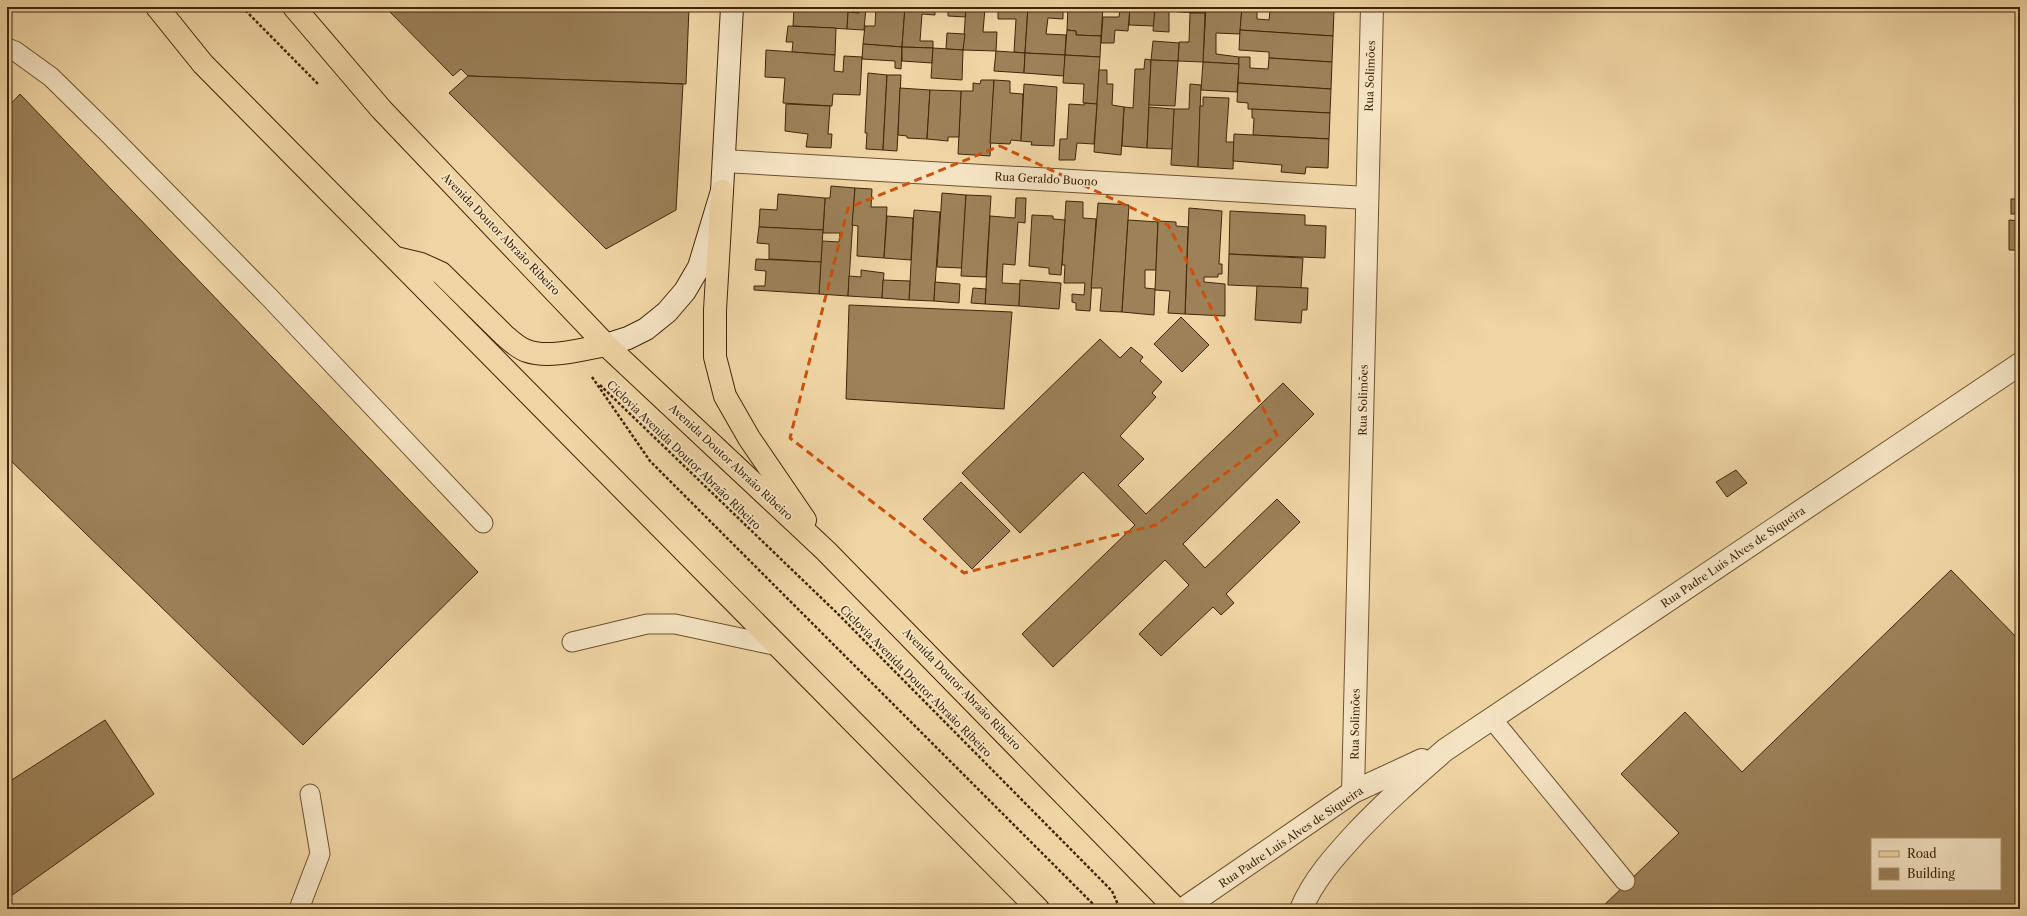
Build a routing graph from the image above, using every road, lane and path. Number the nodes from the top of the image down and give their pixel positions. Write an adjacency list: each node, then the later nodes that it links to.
1 (157, 7): 9 (main road)
2 (294, 7): 10 (main road, Avenida Doutor Abraão Ribeiro)
3 (732, 7): 6 (street)
4 (1372, 7): 8 (street, Rua Solimões)
5 (7, 48): 12 (lane)
6 (724, 162): 7 (street); 8 (street, Rua Geraldo Buono)
7 (722, 191): 10 (street); 13 (main road)
8 (1367, 198): 18 (street, Rua Solimões)
9 (396, 258): 10 (main road); 15 (main road)
10 (606, 345): 13 (main road, Avenida Doutor Abraão Ribeiro)
11 (2020, 364): 16 (street, Rua Padre Luís Alves de Siqueira)
12 (483, 523)
13 (826, 551): 25 (main road, Avenida Doutor Abraão Ribeiro)
14 (572, 642): 15 (lane)
15 (778, 646): 22 (main road)
16 (1492, 719): 17 (street, Rua Padre Luís Alves de Siqueira); 20 (lane)
17 (1445, 750): 18 (street, Rua Padre Luís Alves de Siqueira); 27 (street, Rua Padre Luís Alves de Siqueira)
18 (1353, 792): 26 (street, Rua Padre Luís Alves de Siqueira)
19 (310, 794): 21 (lane)
20 (1625, 881)
21 (299, 909)
22 (1038, 909)
23 (1098, 909): 24 (path, Ciclovia Avenida Doutor Abraão Ribeiro)
24 (1120, 909)
25 (1176, 909)
26 (1183, 909)
27 (1301, 909)

